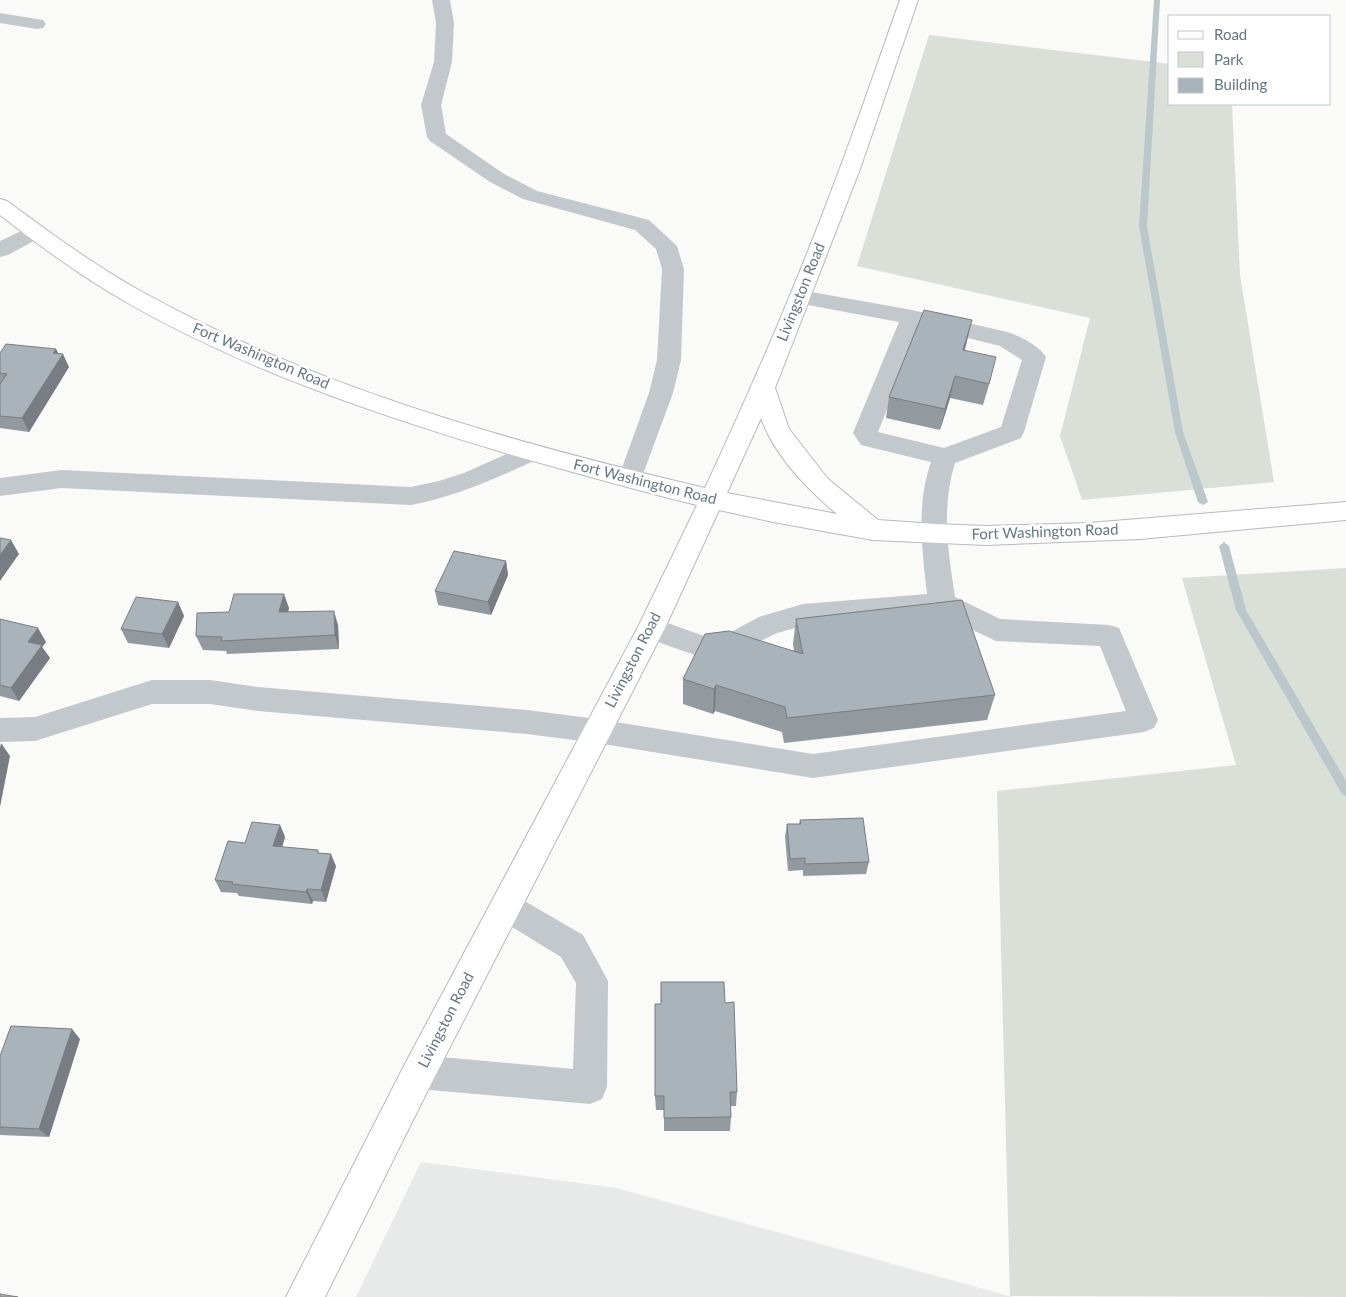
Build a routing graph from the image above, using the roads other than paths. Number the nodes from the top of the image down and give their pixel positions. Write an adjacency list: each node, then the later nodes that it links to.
1 (441, 0): 13 (street)
2 (909, 0): 8 (main road, Livingston Road)
3 (0, 18): 4 (street)
4 (37, 24)
5 (0, 206): 6 (main road, Fort Washington Road)
6 (34, 232): 7 (street); 11 (main road, Fort Washington Road)
7 (0, 250)
8 (800, 297): 9 (street); 10 (main road, Livingston Road)
9 (912, 317): 12 (street); 12 (street)
10 (763, 388): 15 (main road, Livingston Road); 17 (main road)
11 (531, 452): 13 (main road, Fort Washington Road); 14 (street)
12 (945, 457): 18 (street)
13 (630, 478): 15 (main road, Fort Washington Road)
14 (0, 486)
15 (712, 499): 17 (main road, Fort Washington Road); 20 (main road, Livingston Road)
16 (1346, 511): 18 (main road, Fort Washington Road)
17 (873, 530): 18 (main road, Fort Washington Road)
18 (934, 534): 19 (street)
19 (942, 603): 20 (street); 22 (street)
20 (651, 628): 22 (main road, Livingston Road)
21 (0, 730): 22 (street)
22 (597, 731): 23 (main road, Livingston Road)
23 (505, 906): 24 (main road, Livingston Road); 24 (street)
24 (419, 1072): 25 (main road, Livingston Road)
25 (305, 1297)

